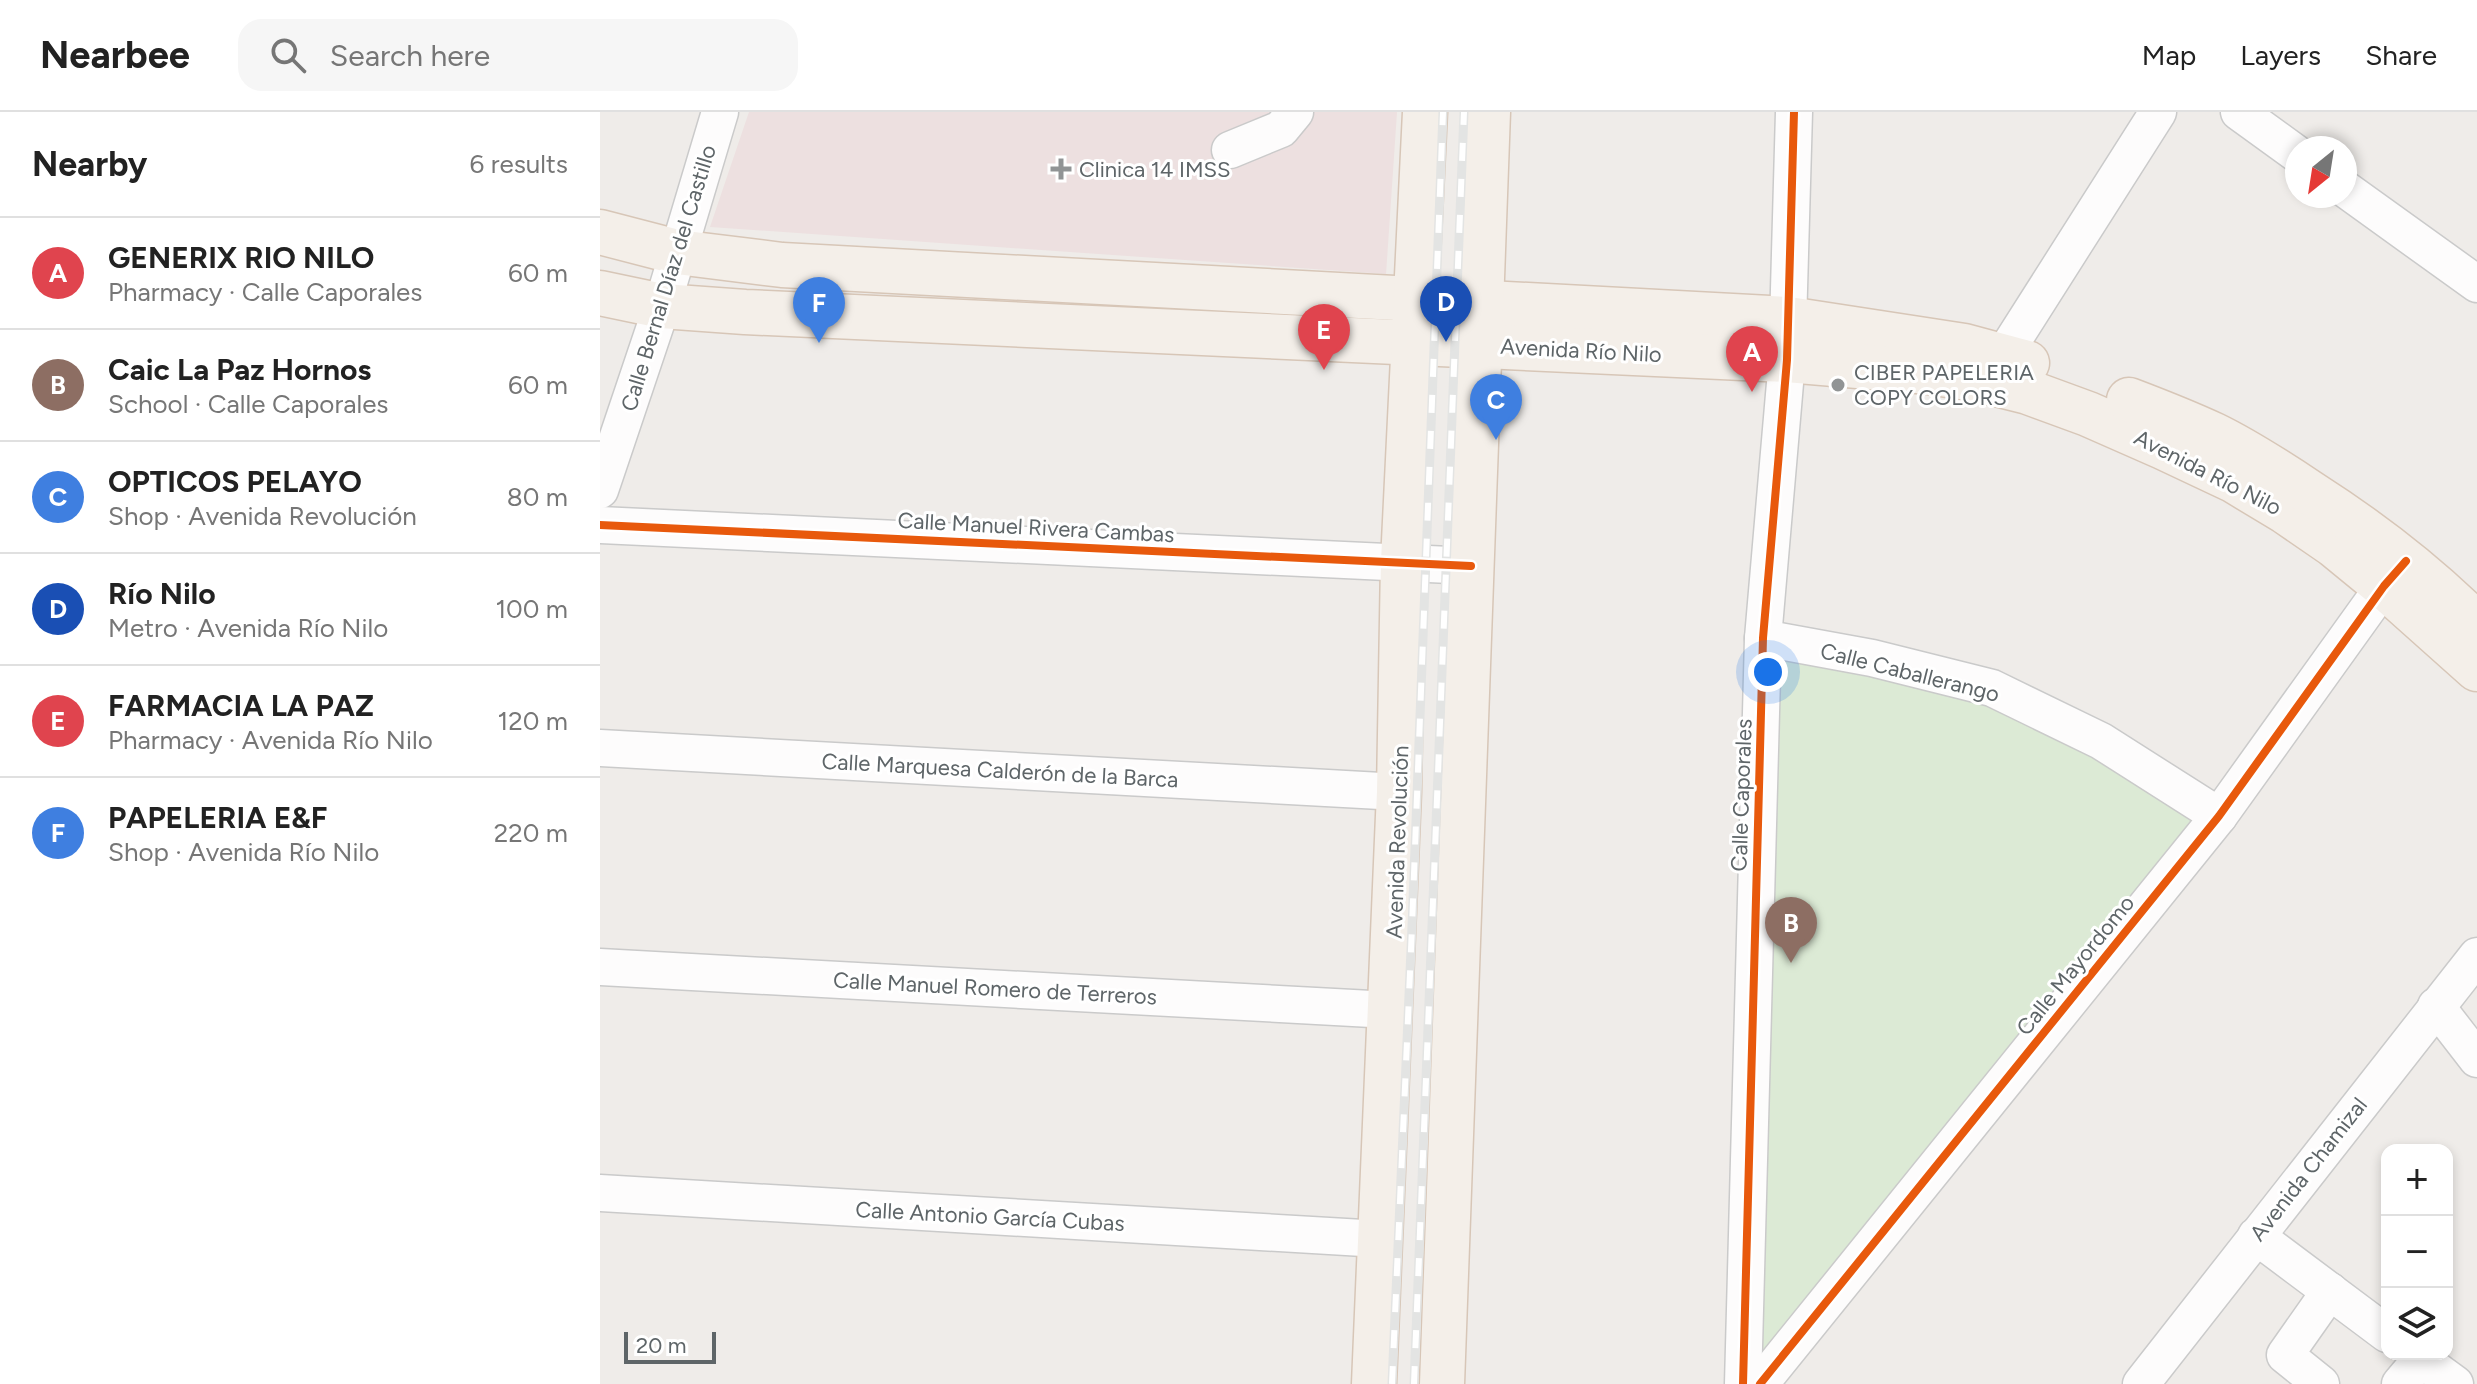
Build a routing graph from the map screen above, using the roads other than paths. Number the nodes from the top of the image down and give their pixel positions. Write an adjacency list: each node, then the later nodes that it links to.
1 (720, 112): 12 (street, Calle Bernal Díaz del Castillo)
2 (1295, 112): 9 (street)
3 (1425, 112): 15 (main road, Avenida Revolución)
4 (1488, 112): 17 (main road)
5 (1794, 112): 18 (street, Calle Caporales)
6 (2158, 112): 20 (street)
7 (2239, 112): 8 (street)
8 (2285, 145)
9 (1230, 150)
10 (2357, 198): 13 (street)
11 (600, 232): 12 (main road, Avenida Río Nilo)
12 (677, 252): 15 (main road, Avenida Río Nilo); 16 (street, Calle Bernal Díaz del Castillo)
13 (2477, 284)
14 (600, 293): 16 (main road, Avenida Río Nilo)
15 (1414, 299): 17 (main road, Avenida Río Nilo); 19 (main road, Avenida Revolución)
16 (662, 306): 19 (main road, Avenida Río Nilo); 21 (street, Calle Bernal Díaz del Castillo)
17 (1480, 323): 18 (main road, Avenida Río Nilo); 19 (main road, Avenida Río Nilo); 24 (main road)
18 (1787, 339): 20 (main road, Avenida Río Nilo); 25 (main road, Avenida Río Nilo); 27 (street, Calle Caporales)
19 (1413, 342): 23 (main road, Avenida Revolución)
20 (2003, 356): 25 (main road, Avenida Río Nilo)
21 (600, 490)
22 (600, 525): 23 (street, Calle Manuel Rivera Cambas)
23 (1403, 562): 24 (street, Calle Manuel Rivera Cambas); 30 (main road, Avenida Revolución)
24 (1471, 566): 44 (main road)
25 (2395, 573): 26 (main road, Avenida Río Nilo); 28 (main road, Avenida Río Nilo); 31 (street, Calle Mayordomo)
26 (2477, 625)
27 (1763, 638): 31 (street, Calle Caballerango); 45 (street, Calle Caporales)
28 (2477, 669)
29 (600, 748): 30 (street, Calle Marquesa Calderón de la Barca)
30 (1399, 792): 35 (main road, Avenida Revolución)
31 (2219, 816): 46 (street, Calle Mayordomo)
32 (2477, 956): 34 (street, Avenida Chamizal)
33 (600, 967): 35 (street, Calle Manuel Romero de Terreros)
34 (2436, 1006): 36 (street); 38 (street, Avenida Chamizal)
35 (1390, 1010): 39 (main road, Avenida Revolución)
36 (2477, 1059)
37 (600, 1193): 39 (street, Calle Antonio García Cubas)
38 (2256, 1236): 40 (street); 47 (street, Avenida Chamizal)
39 (1380, 1239): 43 (main road, Avenida Revolución)
40 (2330, 1291): 41 (street); 48 (street)
41 (2381, 1329)
42 (2412, 1366): 49 (street)
43 (1374, 1384)
44 (1442, 1384)
45 (1743, 1384)
46 (1760, 1384)
47 (2141, 1384)
48 (2321, 1384)
49 (2455, 1384)

